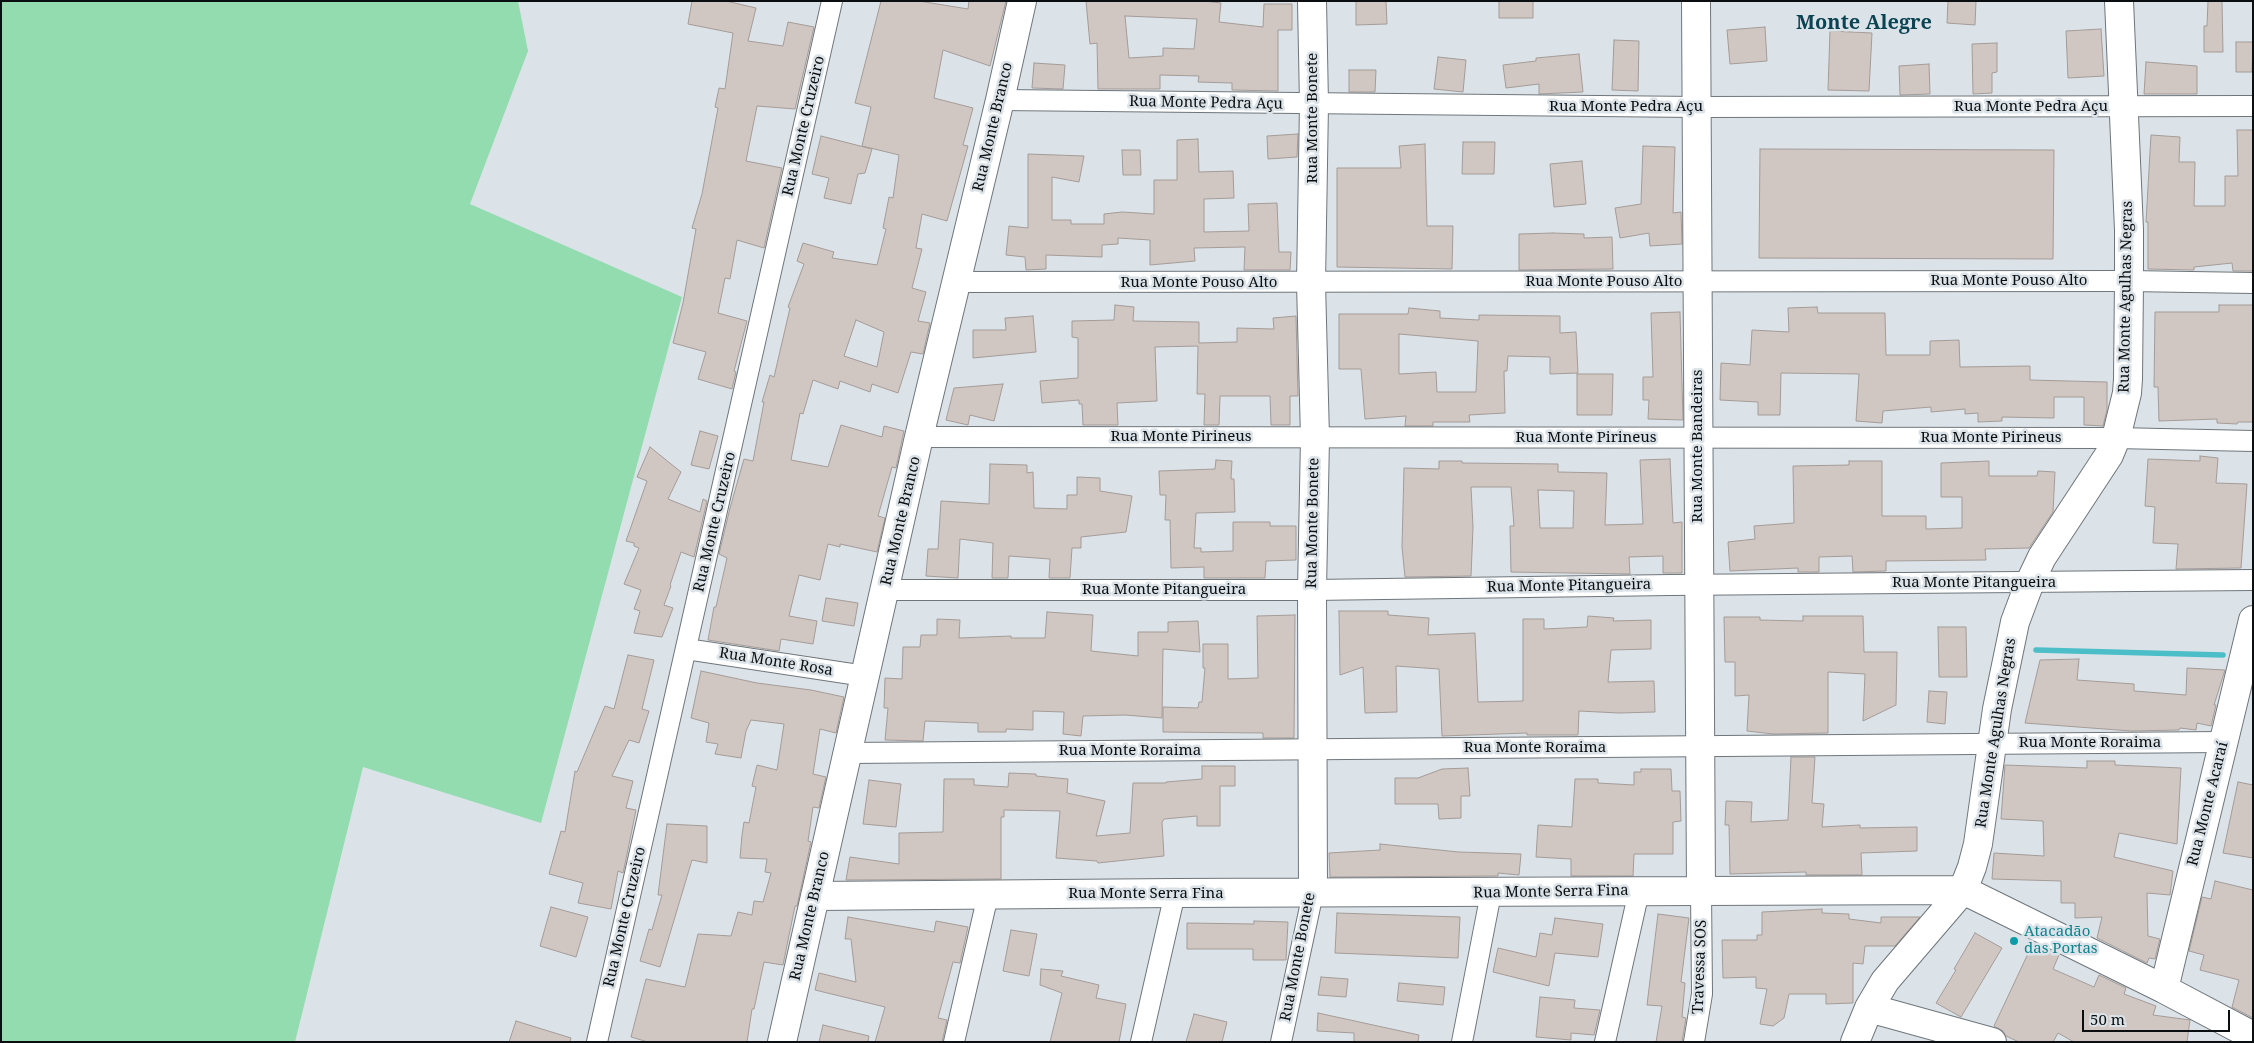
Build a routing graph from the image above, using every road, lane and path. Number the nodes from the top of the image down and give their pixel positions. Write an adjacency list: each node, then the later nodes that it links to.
1 (832, 1): 27 (street, Rua Monte Cruzeiro)
2 (1022, 1): 6 (main road, Rua Monte Branco)
3 (1312, 1): 7 (main road, Rua Monte Bonete)
4 (1696, 1): 10 (main road, Rua Monte Bandeiras)
5 (2119, 1): 8 (main road, Rua Monte Agulhas Negras)
6 (1000, 100): 7 (street, Rua Monte Pedra Açu); 12 (main road, Rua Monte Branco)
7 (1314, 104): 10 (street, Rua Monte Pedra Açu); 14 (main road, Rua Monte Bonete)
8 (2124, 106): 9 (street, Rua Monte Pedra Açu); 10 (street, Rua Monte Pedra Açu); 11 (main road, Rua Monte Agulhas Negras)
9 (2253, 106)
10 (1696, 107): 13 (main road, Rua Monte Bandeiras)
11 (2129, 281): 13 (street, Rua Monte Pouso Alto); 15 (street, Rua Monte Pouso Alto); 19 (main road, Rua Monte Agulhas Negras)
12 (956, 282): 14 (street, Rua Monte Pouso Alto); 16 (main road, Rua Monte Branco)
13 (1698, 282): 14 (street, Rua Monte Pouso Alto); 18 (main road, Rua Monte Bandeiras)
14 (1312, 283): 17 (main road, Rua Monte Bonete)
15 (2253, 283)
16 (919, 437): 17 (street, Rua Monte Pirineus); 24 (main road, Rua Monte Branco)
17 (1315, 438): 18 (street, Rua Monte Pirineus); 25 (main road, Rua Monte Bonete)
18 (1698, 438): 19 (street, Rua Monte Pirineus); 23 (main road, Rua Monte Bandeiras)
19 (2116, 438): 20 (street, Rua Monte Pirineus); 22 (main road, Rua Monte Agulhas Negras)
20 (2253, 441)
21 (2253, 580): 22 (street, Rua Monte Pitangueira)
22 (2030, 582): 23 (street, Rua Monte Pitangueira); 30 (main road, Rua Monte Agulhas Negras)
23 (1699, 584): 25 (street, Rua Monte Pitangueira); 31 (main road, Rua Monte Bandeiras)
24 (885, 590): 25 (street, Rua Monte Pitangueira); 28 (main road, Rua Monte Branco)
25 (1312, 590): 32 (main road, Rua Monte Bonete)
26 (2253, 620): 29 (main road, Rua Monte Acaraí)
27 (686, 648): 28 (street, Rua Monte Rosa); 45 (street, Rua Monte Cruzeiro)
28 (865, 676): 33 (main road, Rua Monte Branco)
29 (2223, 742): 30 (street, Rua Monte Roraima); 42 (main road, Rua Monte Acaraí)
30 (1993, 744): 31 (street, Rua Monte Roraima); 34 (main road, Rua Monte Agulhas Negras)
31 (1700, 746): 32 (street, Rua Monte Roraima); 36 (main road, Rua Monte Bandeiras)
32 (1312, 749): 33 (street, Rua Monte Roraima); 39 (main road, Rua Monte Bonete)
33 (848, 753): 41 (main road, Rua Monte Branco)
34 (1963, 890): 36 (main road, Rua Monte Serra Fina); 42 (main road, Rua Monte Serra Fina); 43 (main road, Rua Monte Agulhas Negras)
35 (1639, 891): 36 (main road, Rua Monte Serra Fina); 38 (main road, Rua Monte Serra Fina); 51 (street)
36 (1701, 891): 52 (street, Travessa SOS)
37 (1174, 893): 39 (main road, Rua Monte Serra Fina); 40 (main road, Rua Monte Serra Fina); 48 (street)
38 (1491, 893): 39 (main road, Rua Monte Serra Fina); 50 (street)
39 (1313, 894): 49 (street, Rua Monte Bonete)
40 (988, 895): 41 (main road, Rua Monte Serra Fina); 47 (street)
41 (815, 896): 46 (main road, Rua Monte Branco)
42 (2164, 989): 44 (main road, Rua Monte Serra Fina)
43 (1869, 1008): 53 (main road, Rua Monte Agulhas Negras); 54 (main road)
44 (2253, 1036)
45 (597, 1042)
46 (782, 1042)
47 (954, 1042)
48 (1141, 1042)
49 (1281, 1042)
50 (1462, 1042)
51 (1605, 1042)
52 (1694, 1042)
53 (1855, 1042)
54 (1992, 1042)

